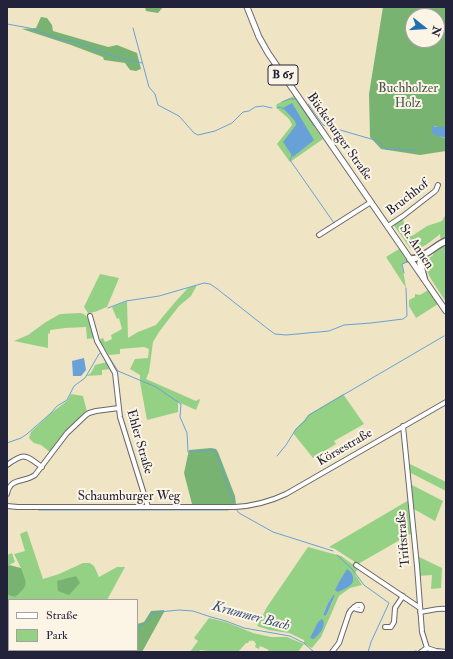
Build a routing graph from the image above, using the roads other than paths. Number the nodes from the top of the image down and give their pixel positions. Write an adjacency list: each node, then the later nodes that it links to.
1 (247, 7): 3 (main road, Bückeburger Straße / B 65)
2 (438, 186): 5 (street, Bruchhof)
3 (371, 202): 4 (main road, Bückeburger Straße / B 65); 6 (street)
4 (381, 215): 5 (main road, St. Annen / B 65)
5 (388, 226): 9 (main road, St. Annen / B 65)
6 (319, 235)
7 (446, 241): 8 (highway)
8 (423, 255): 9 (highway); 10 (highway)
9 (410, 259): 10 (main road, St. Annen)
10 (424, 278): 11 (main road, St. Annen)
11 (446, 311)
12 (90, 316): 14 (street, Ehler Straße)
13 (446, 402): 15 (street, Körsestraße)
14 (119, 408): 17 (street); 20 (street, Ehler Straße)
15 (403, 426): 21 (street, Körsestraße); 26 (street, Triftstraße)
16 (7, 465): 17 (street)
17 (42, 467): 18 (street)
18 (7, 494)
19 (7, 506): 20 (street, Schaumburger Weg)
20 (148, 506): 21 (street, Schaumburger Weg)
21 (251, 506)
22 (356, 565): 23 (street)
23 (403, 596): 26 (street); 27 (street)
24 (354, 607): 29 (street)
25 (446, 609): 26 (street)
26 (420, 610): 28 (street, Triftstraße)
27 (386, 627)
28 (427, 648): 30 (street); 31 (street)
29 (332, 652)
30 (421, 652)
31 (446, 652)

